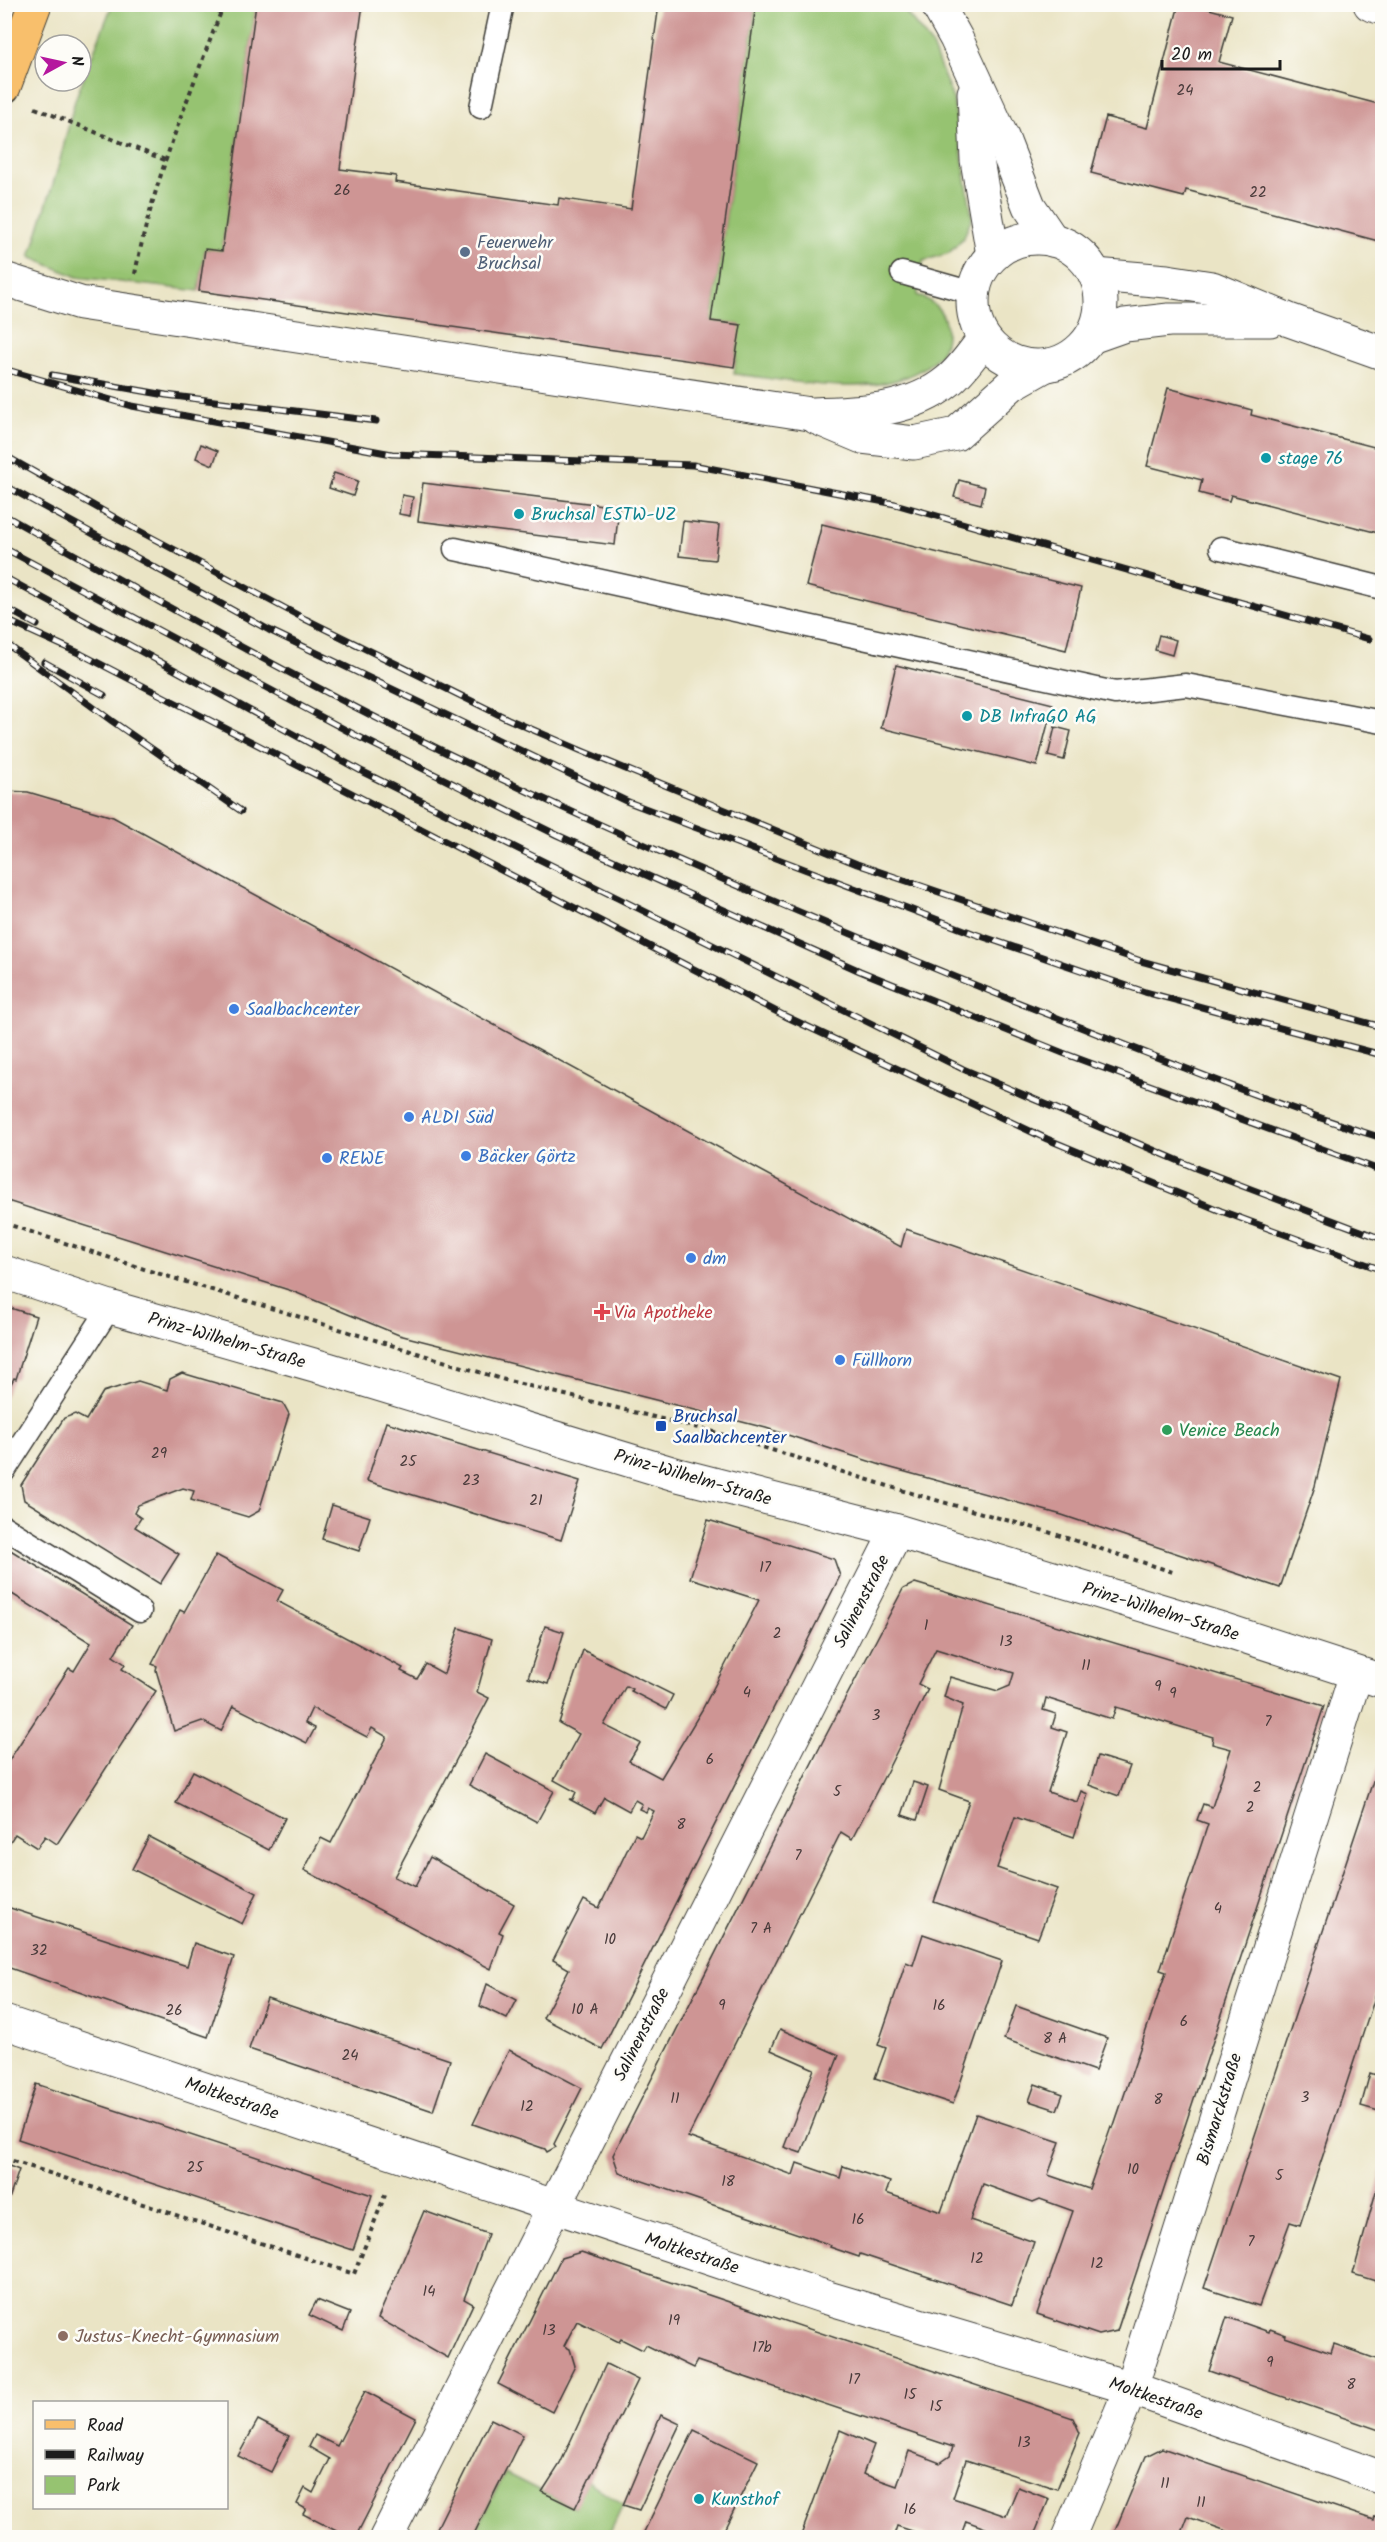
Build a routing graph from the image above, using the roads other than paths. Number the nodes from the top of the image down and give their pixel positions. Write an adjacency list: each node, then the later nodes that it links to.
1 (35, 4): 7 (main road)
2 (503, 4): 8 (lane)
3 (937, 4): 6 (street)
4 (1370, 4): 5 (street)
5 (1383, 8)
6 (973, 79): 9 (street); 10 (street)
7 (15, 96)
8 (481, 107)
9 (1052, 240): 10 (street); 12 (street)
10 (993, 255): 14 (street)
11 (902, 273): 14 (lane)
12 (1095, 275): 15 (street); 16 (street)
13 (4, 279): 20 (street)
14 (973, 293): 17 (street)
15 (1289, 320): 16 (street); 18 (street)
16 (1091, 337): 19 (street)
17 (984, 339): 19 (street); 20 (street)
18 (1383, 353)
19 (1044, 366): 20 (street)
20 (810, 414)
21 (1221, 548): 23 (lane)
22 (455, 549): 24 (lane)
23 (1383, 588)
24 (1383, 722)
25 (4, 1272): 26 (street, Prinz-Wilhelm-Straße)
26 (110, 1307): 27 (lane); 29 (street, Prinz-Wilhelm-Straße)
27 (4, 1472)
28 (4, 1527): 30 (lane)
29 (897, 1531): 31 (street, Prinz-Wilhelm-Straße); 33 (street, Salinenstraße)
30 (140, 1611)
31 (1369, 1678): 34 (street, Bismarckstraße)
32 (4, 2022): 33 (street, Moltkestraße)
33 (553, 2207): 34 (street, Moltkestraße); 36 (street, Salinenstraße)
34 (1131, 2388): 35 (street, Moltkestraße); 37 (street, Bismarckstraße)
35 (1383, 2478)
36 (386, 2538)
37 (1068, 2538)

